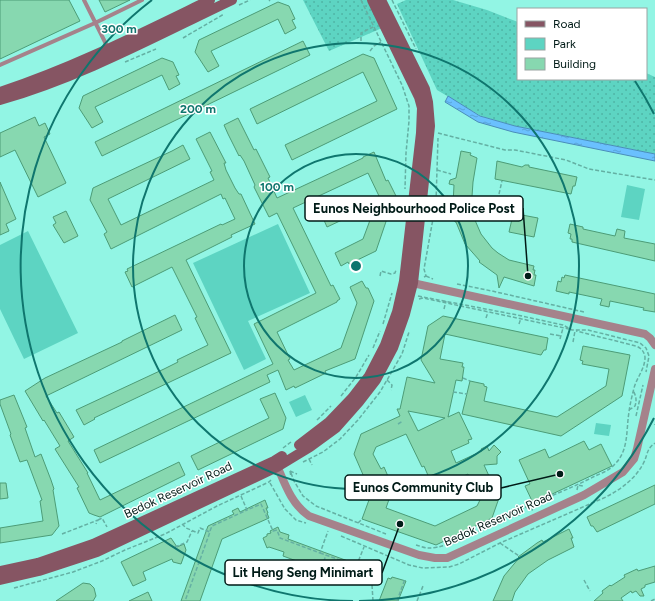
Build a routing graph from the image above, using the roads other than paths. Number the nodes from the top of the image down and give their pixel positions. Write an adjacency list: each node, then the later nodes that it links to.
1 (84, 0): 7 (lane)
2 (142, 0): 7 (lane)
3 (210, 0): 8 (main road)
4 (372, 0): 12 (main road, Bedok Reservoir Road)
5 (381, 0): 12 (main road, Bedok Reservoir Road)
6 (234, 4): 11 (main road)
7 (95, 23): 8 (lane); 9 (lane)
8 (108, 48): 10 (main road)
9 (0, 65)
10 (0, 92)
11 (0, 100)
12 (413, 281): 13 (street); 15 (main road, Bedok Reservoir Road)
13 (655, 345)
14 (655, 369): 15 (street, Bedok Reservoir Road)
15 (276, 464): 16 (main road, Bedok Reservoir Road)
16 (95, 548): 17 (main road, Bedok Reservoir Road); 18 (main road, Bedok Reservoir Road)
17 (0, 572)
18 (0, 580)

